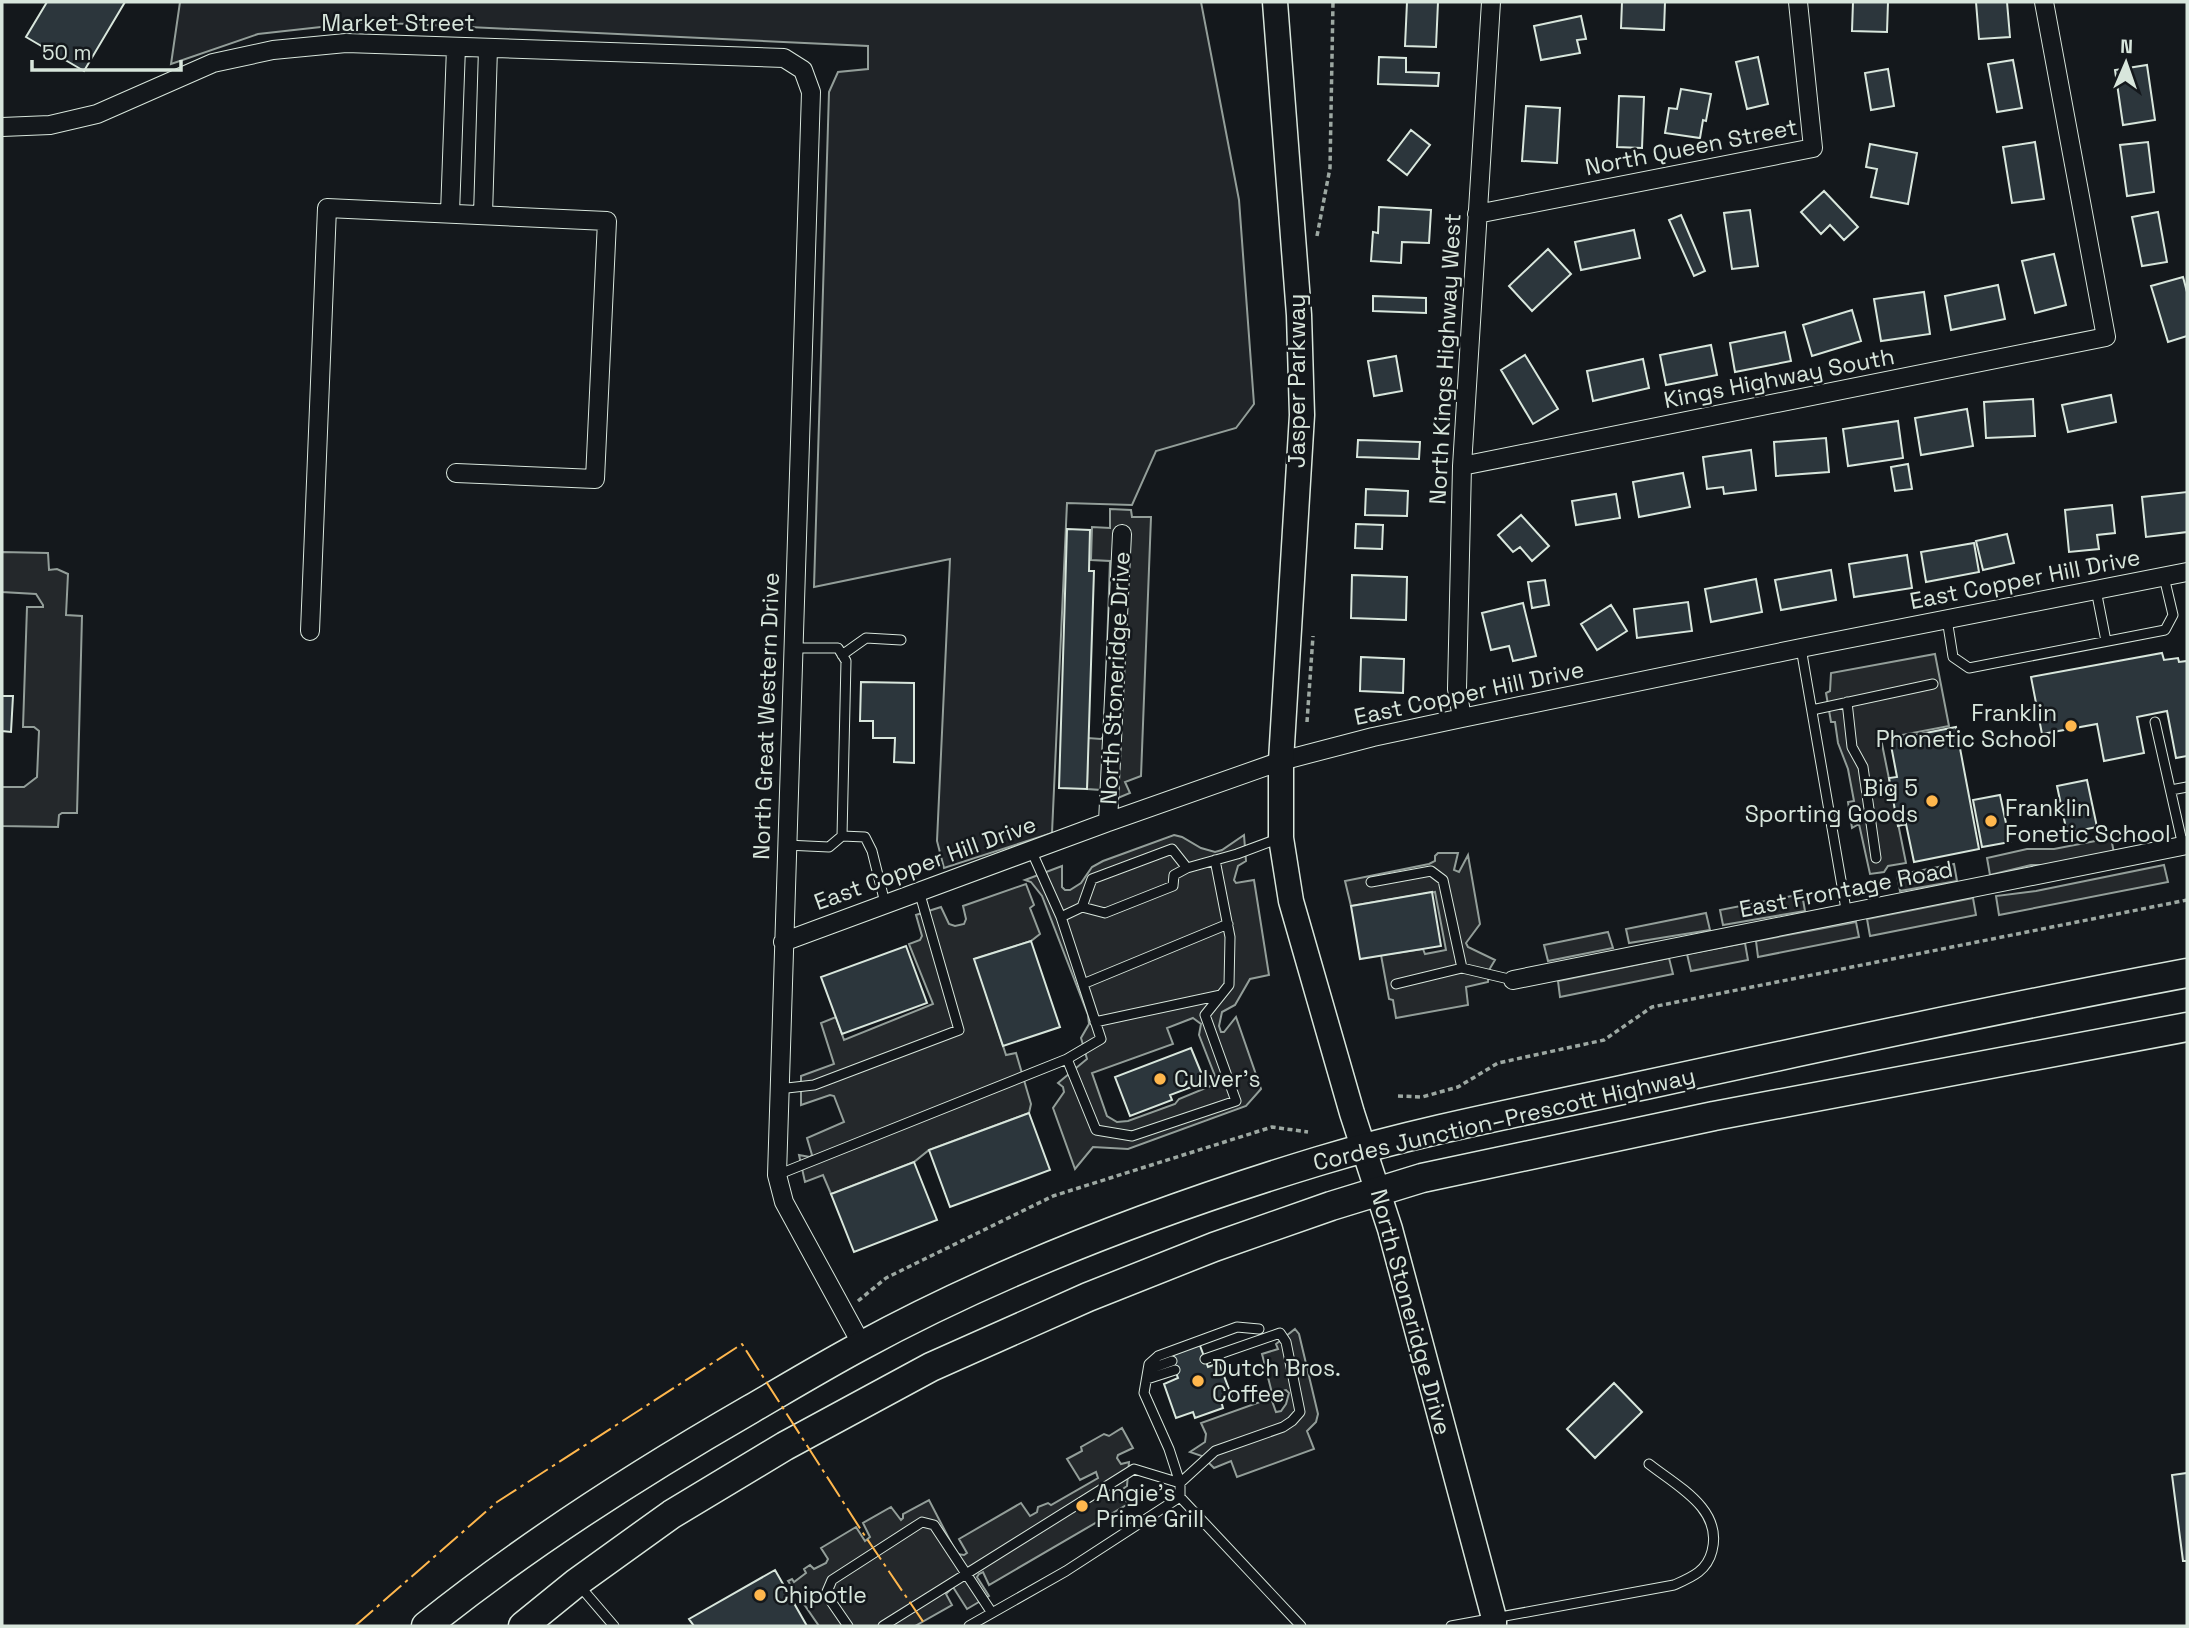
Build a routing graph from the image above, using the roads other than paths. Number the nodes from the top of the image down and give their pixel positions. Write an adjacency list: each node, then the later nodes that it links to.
1 (1275, 2): 30 (main road, Jasper Parkway)
2 (1491, 2): 10 (street, North Kings Highway West)
3 (1798, 2): 10 (street, North Queen Street)
4 (2044, 2): 12 (street, Kings Highway South)
5 (456, 47): 6 (street, Market Street); 8 (street, Market Street); 9 (street)
6 (488, 48): 7 (street, Market Street); 11 (street)
7 (803, 70): 23 (street, North Great Western Drive)
8 (2, 127)
9 (450, 213): 11 (street); 19 (street)
10 (1477, 214): 12 (street, North Kings Highway West)
11 (483, 215): 13 (street)
12 (1462, 466): 28 (street, North Kings Highway West)
13 (456, 473)
14 (1122, 534): 33 (street, North Stoneridge Drive)
15 (2187, 572): 16 (street, East Copper Hill Drive)
16 (2164, 577): 17 (street, East Copper Hill Drive); 21 (lane)
17 (2096, 590): 18 (street, East Copper Hill Drive); 21 (lane)
18 (1947, 619): 21 (lane); 22 (street, East Copper Hill Drive)
19 (310, 631)
20 (901, 640): 24 (lane)
21 (2106, 641)
22 (1801, 648): 27 (lane); 28 (street, East Copper Hill Drive)
23 (793, 649): 24 (lane); 36 (street, North Great Western Drive)
24 (842, 655): 34 (lane)
25 (1933, 684): 26 (lane)
26 (1847, 702): 27 (lane); 39 (lane)
27 (1812, 710): 46 (lane)
28 (1462, 718): 30 (street, East Copper Hill Drive)
29 (2155, 722): 32 (lane)
30 (1281, 761): 33 (street, East Copper Hill Drive); 35 (main road, North Stoneridge Drive)
31 (2187, 787): 32 (lane)
32 (2171, 790): 37 (lane)
33 (1108, 822): 38 (street, East Copper Hill Drive)
34 (842, 836): 36 (lane); 44 (lane)
35 (1281, 838): 40 (lane); 60 (main road, North Stoneridge Drive)
36 (786, 845): 49 (street, North Great Western Drive)
37 (2185, 846): 46 (street, East Frontage Road)
38 (1031, 850): 43 (street, East Copper Hill Drive); 47 (lane)
39 (1876, 858)
40 (1215, 860): 41 (lane); 48 (lane)
41 (1187, 868): 45 (lane); 45 (lane)
42 (1371, 882): 50 (lane)
43 (919, 890): 44 (street, East Copper Hill Drive); 59 (lane)
44 (885, 904): 49 (street, East Copper Hill Drive)
45 (1082, 907): 47 (lane)
46 (1847, 915): 52 (street, East Frontage Road)
47 (1061, 918): 54 (lane)
48 (1228, 924): 54 (lane); 55 (lane)
49 (783, 942): 59 (street, North Great Western Drive)
50 (1462, 968): 52 (lane); 53 (lane)
51 (2187, 972): 60 (main road, Cordes Junction–Prescott Highway)
52 (1513, 980)
53 (1396, 984)
54 (1083, 985): 56 (lane)
55 (1221, 995): 56 (lane); 58 (lane)
56 (1095, 1022): 58 (lane)
57 (2187, 1027): 62 (main road, Cordes Junction–Prescott Highway)
58 (1067, 1059): 61 (lane)
59 (778, 1089): 61 (street, North Great Western Drive)
60 (1364, 1149): 62 (main road, North Stoneridge Drive); 64 (main road, Cordes Junction–Prescott Highway)
61 (777, 1175): 64 (street, North Great Western Drive)
62 (1378, 1191): 72 (main road, Cordes Junction–Prescott Highway); 74 (main road, North Stoneridge Drive)
63 (1259, 1329): 67 (lane)
64 (862, 1345): 75 (main road, Cordes Junction–Prescott Highway)
65 (1205, 1359): 69 (lane)
66 (1173, 1365): 67 (lane)
67 (1145, 1380): 69 (lane)
68 (1649, 1464): 74 (lane)
69 (1180, 1483): 70 (lane); 71 (lane)
70 (1180, 1497): 73 (lane); 81 (lane)
71 (965, 1573): 73 (lane); 78 (lane); 79 (lane)
72 (576, 1583): 76 (main road, Cordes Junction–Prescott Highway); 77 (lane)
73 (992, 1613): 80 (lane)
74 (1497, 1624): 82 (lane)
75 (426, 1626)
76 (523, 1626)
77 (614, 1626)
78 (848, 1626)
79 (883, 1626)
80 (969, 1626)
81 (1301, 1626)
82 (1451, 1626)

